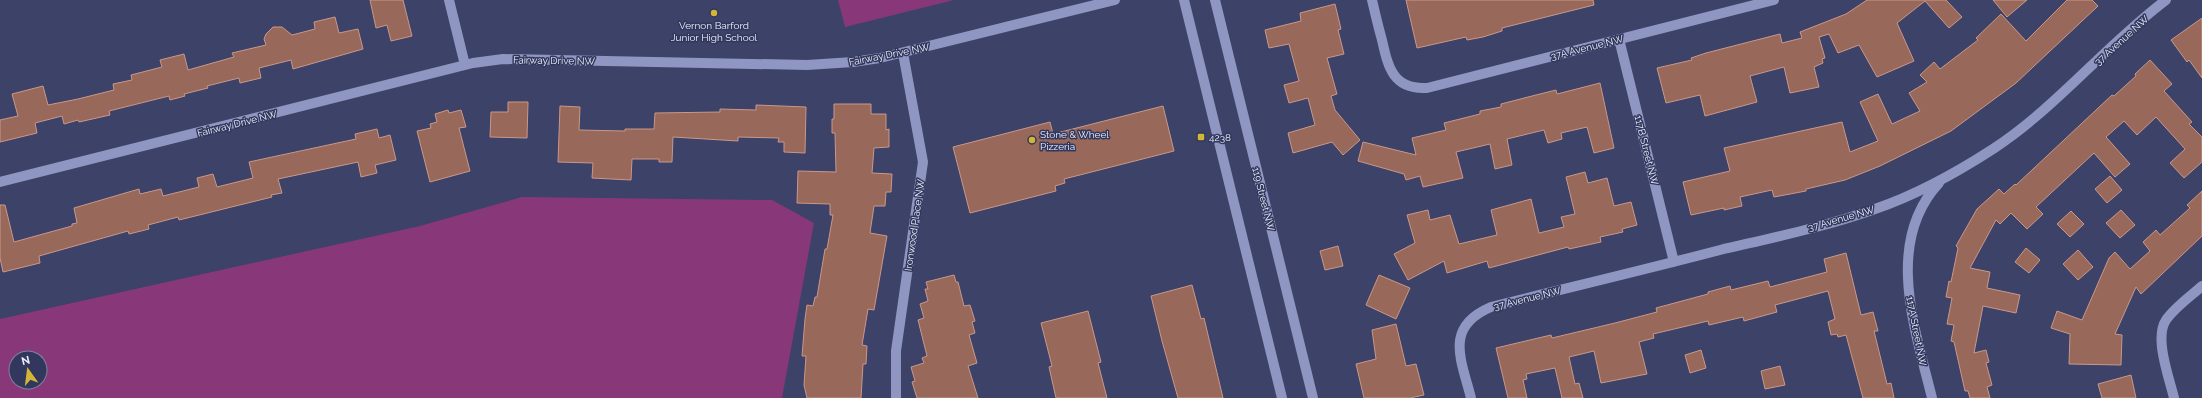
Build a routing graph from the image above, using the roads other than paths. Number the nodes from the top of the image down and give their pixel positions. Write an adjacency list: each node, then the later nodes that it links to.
1 (449, 0): 10 (street)
2 (1115, 0): 9 (street, Fairway Drive NW)
3 (1184, 0): 16 (street)
4 (1215, 0): 17 (street, 119 Street NW)
5 (1372, 0): 8 (street, 37A Avenue NW)
6 (1774, 0): 8 (street, 37A Avenue NW)
7 (2166, 0): 11 (street, 37 Avenue NW)
8 (1619, 39): 13 (street, 117B Street NW)
9 (903, 53): 10 (street, Fairway Drive NW); 15 (street, Ironwood Place NW)
10 (465, 65): 12 (street, Fairway Drive NW)
11 (1944, 178): 13 (street, 37 Avenue NW); 19 (street, 117A Street NW)
12 (0, 182)
13 (1674, 262): 18 (street, 37 Avenue NW)
14 (2202, 286): 20 (street)
15 (896, 398)
16 (1282, 398)
17 (1313, 398)
18 (1471, 398)
19 (1932, 398)
20 (2174, 398)

